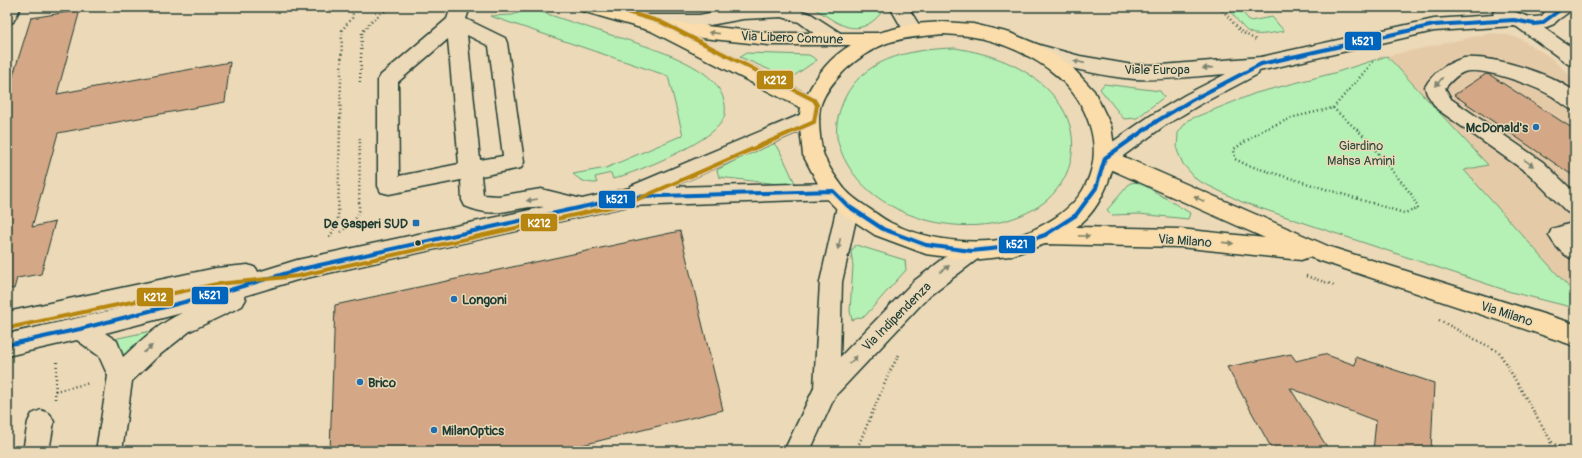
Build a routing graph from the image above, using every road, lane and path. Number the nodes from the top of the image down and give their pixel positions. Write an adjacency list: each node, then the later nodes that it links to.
1 (12, 7): 10 (street)
2 (354, 7): 34 (path)
3 (588, 7): 11 (main road, Via Libero Comune)
4 (899, 7): 15 (street)
5 (1220, 7): 18 (path)
6 (1471, 7): 13 (street, Viale Europa)
7 (1495, 7): 12 (street)
8 (1553, 12): 12 (street, Viale Europa); 20 (street)
9 (458, 14): 27 (street); 27 (street); 27 (street)
10 (7, 18)
11 (639, 21): 14 (main road, Via Libero Comune); 16 (street)
12 (1519, 21): 13 (street, Viale Europa); 20 (street)
13 (1434, 25): 22 (street, Viale Europa)
14 (658, 27): 16 (main road, Via Libero Comune, one-way to 14); 25 (main road, Via Libero Comune)
15 (913, 30): 17 (main road); 19 (main road)
16 (835, 39): 17 (main road, Via Libero Comune)
17 (879, 39): 25 (main road)
18 (1262, 39)
19 (1032, 50): 22 (street, Viale Europa, one-way to 19); 26 (main road)
20 (1575, 58)
21 (1376, 60): 24 (path)
22 (1261, 64): 26 (street, Viale Europa)
23 (1572, 101): 30 (street, one-way to 30)
24 (1333, 108): 24 (path)
25 (810, 112): 28 (street); 29 (main road)
26 (1105, 158): 33 (main road); 37 (main road, Via Milano, one-way to 26)
27 (471, 170): 31 (street, one-way to 27)
28 (628, 197): 29 (street); 31 (street)
29 (841, 198): 35 (main road); 48 (street, Via Indipendenza, one-way to 48)
30 (1575, 206)
31 (584, 207): 38 (street)
32 (1575, 231): 36 (street)
33 (1045, 235): 35 (main road); 37 (main road, Via Milano, one-way to 37)
34 (330, 238)
35 (971, 251): 48 (street, Via Indipendenza, one-way to 35)
36 (1575, 251)
37 (1324, 254): 44 (main road, Via Milano)
38 (297, 270): 42 (street); 43 (street); 47 (street, one-way to 38)
39 (1301, 275): 40 (path)
40 (1338, 286)
41 (1437, 319): 51 (path)
42 (7, 322)
43 (70, 331): 45 (street); 47 (street); 49 (path)
44 (1572, 333)
45 (7, 345)
46 (902, 350): 55 (path)
47 (120, 376): 49 (path); 53 (street)
48 (826, 388): 54 (street, Via Indipendenza)
49 (55, 391): 50 (path)
50 (48, 413): 52 (street)
51 (1551, 441): 56 (path); 57 (path)
52 (36, 451)
53 (109, 451)
54 (797, 451)
55 (856, 451)
56 (1549, 451)
57 (1563, 451)

